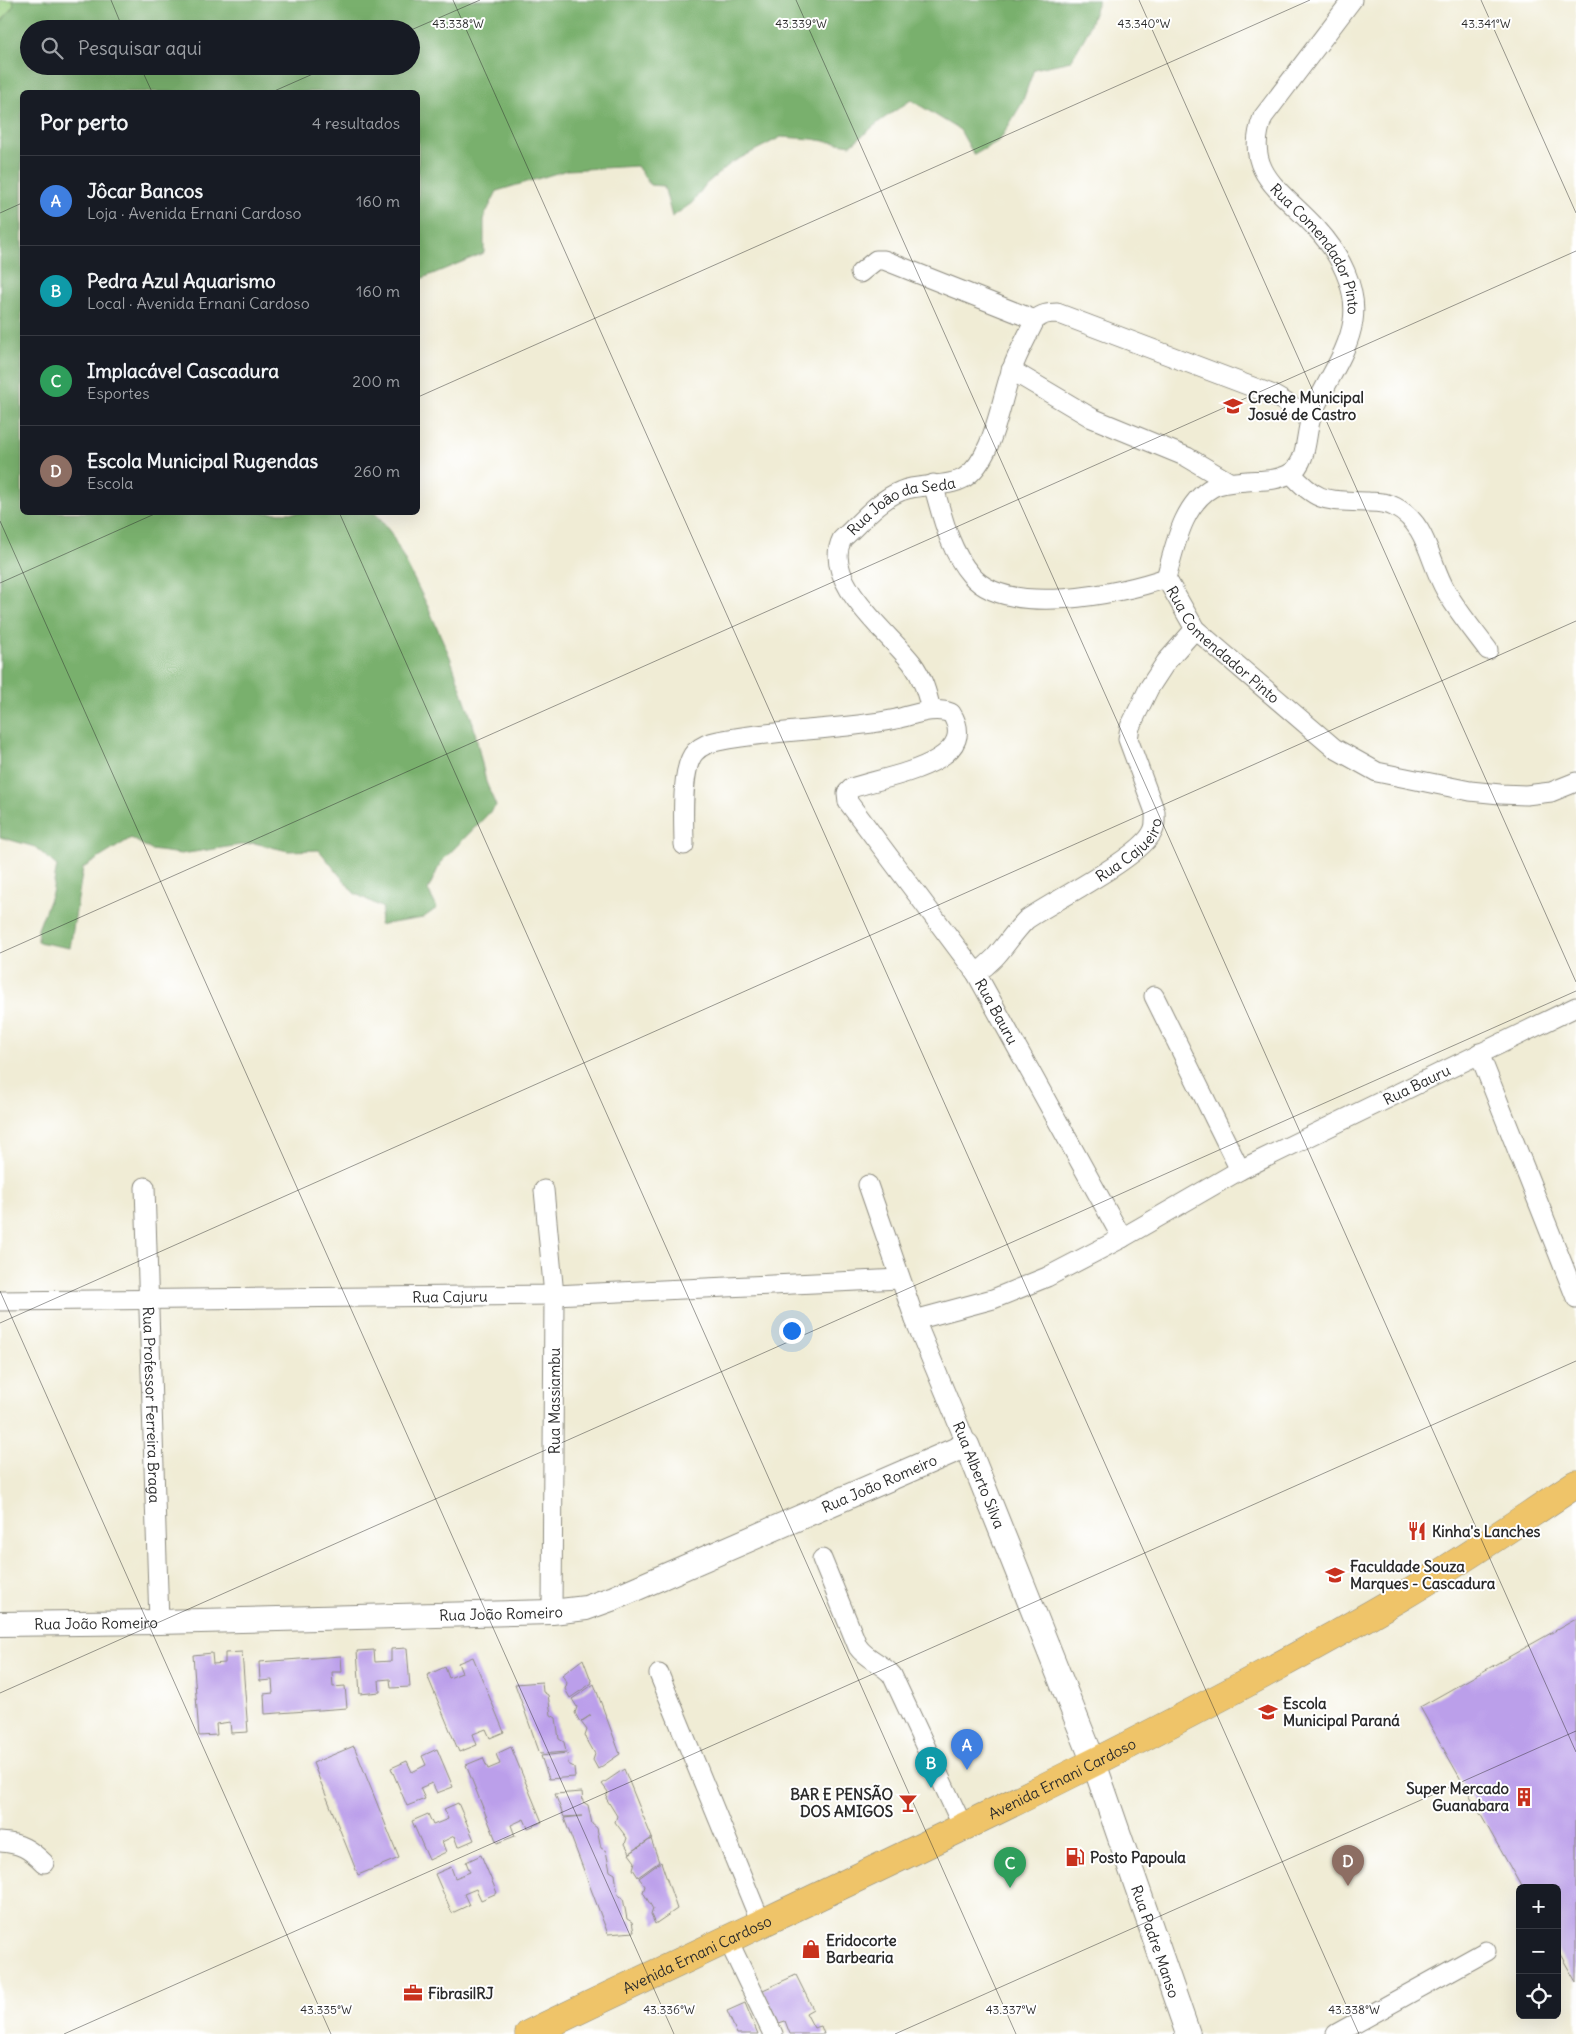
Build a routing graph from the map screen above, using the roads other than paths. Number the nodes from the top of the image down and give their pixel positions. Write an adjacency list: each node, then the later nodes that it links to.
1 (1352, 0): 5 (street, Rua Comendador Pinto)
2 (860, 273): 3 (street)
3 (1035, 320): 4 (street, Rua Joāo da Seda); 5 (street)
4 (1011, 370): 7 (street); 8 (street, Rua Joāo da Seda)
5 (1311, 416): 6 (street, Rua Comendador Pinto)
6 (1291, 473): 7 (street, Rua Comendador Pinto); 11 (street)
7 (1229, 482): 9 (street, Rua Comendador Pinto)
8 (933, 484): 9 (street); 12 (street, Rua Joāo da Seda)
9 (1166, 578): 10 (street, Rua Comendador Pinto)
10 (1195, 629): 13 (street, Rua Comendador Pinto); 15 (street, Rua Cajueiro)
11 (1488, 650)
12 (931, 710): 14 (street); 15 (street, Rua Bauru)
13 (1576, 782)
14 (684, 845)
15 (976, 973): 23 (street, Rua Bauru)
16 (1154, 996): 19 (street)
17 (1576, 1007): 18 (street)
18 (1479, 1053): 19 (street, Rua Bauru); 26 (street)
19 (1240, 1170): 23 (street, Rua Bauru)
20 (868, 1186): 24 (street, Rua Alberto Silva)
21 (145, 1187): 27 (street, Rua Professor Ferreira Braga)
22 (544, 1190): 25 (street, Rua Massiambu)
23 (1122, 1238): 29 (street, Rua Bauru)
24 (900, 1280): 25 (street, Rua Cajuru); 29 (street, Rua Alberto Silva)
25 (554, 1295): 27 (street, Rua Cajuru); 33 (street, Rua Massiambu)
26 (1576, 1298)
27 (150, 1299): 28 (street, Rua Cajuru); 34 (street, Rua Professor Ferreira Braga)
28 (0, 1301)
29 (915, 1320): 30 (street, Rua Alberto Silva)
30 (967, 1445): 33 (street, Rua João Romeiro); 37 (street, Rua Alberto Silva)
31 (1576, 1484): 37 (main road, Avenida Ernani Cardoso)
32 (822, 1559): 38 (street)
33 (552, 1612): 34 (street, Rua João Romeiro)
34 (159, 1622): 35 (street, Rua João Romeiro)
35 (0, 1624)
36 (659, 1674): 41 (street)
37 (1094, 1763): 38 (main road, Avenida Ernani Cardoso); 46 (street, Rua Padre Manso)
38 (963, 1827): 41 (main road, Avenida Ernani Cardoso)
39 (0, 1842): 40 (street)
40 (44, 1862)
41 (761, 1923): 42 (main road, Avenida Ernani Cardoso)
42 (727, 1938): 44 (main road, Avenida Ernani Cardoso); 45 (street)
43 (1486, 1951): 47 (street)
44 (529, 2034)
45 (773, 2034)
46 (1188, 2034)
47 (1336, 2034)

